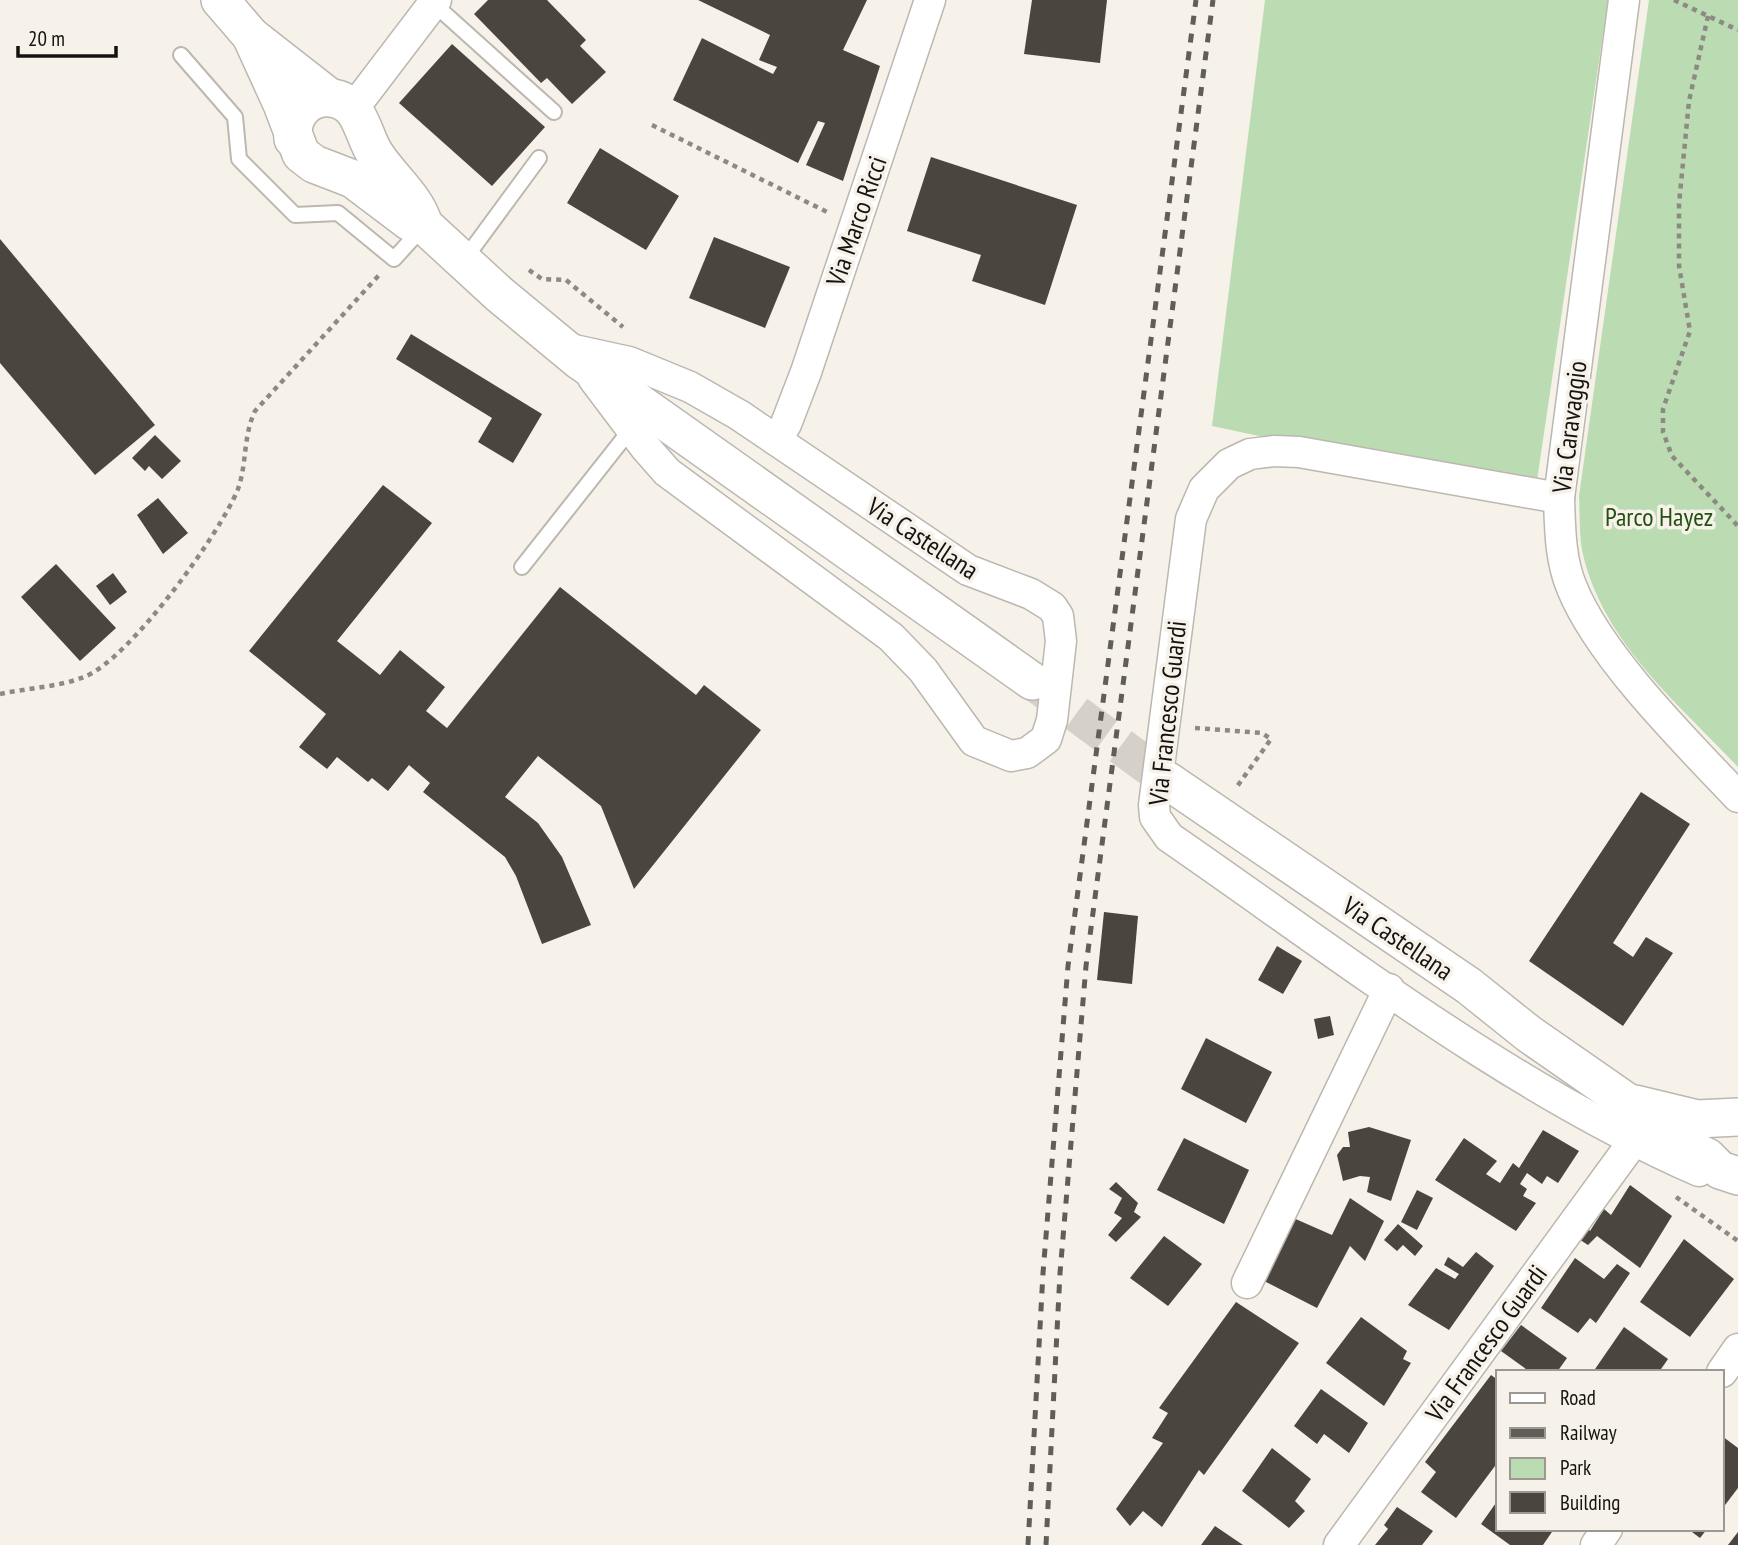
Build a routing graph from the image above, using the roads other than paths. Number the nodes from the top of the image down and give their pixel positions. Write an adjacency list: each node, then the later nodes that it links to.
1 (220, 0): 5 (street, Via Castellana)
2 (930, 0): 16 (street, Via Marco Ricci)
3 (1624, 0): 17 (street, Via Caravaggio)
4 (435, 2): 7 (street); 8 (lane)
5 (250, 36): 7 (street, Via Castellana); 9 (street, Via Castellana)
6 (181, 55): 12 (lane)
7 (348, 112): 9 (street); 11 (street); 12 (street, Via Castellana)
8 (554, 112)
9 (293, 139): 11 (street, Via Castellana)
10 (539, 158): 13 (lane)
11 (324, 166): 12 (street, Via Castellana)
12 (424, 225): 13 (street, Via Castellana)
13 (464, 261): 14 (street, Via Castellana)
14 (571, 354): 15 (street, Via Castellana); 16 (street, Via Castellana); 19 (street, Via Castellana)
15 (631, 429): 16 (street, Via Castellana); 18 (lane)
16 (776, 440)
17 (1559, 498): 21 (street, Via Caravaggio); 22 (street, Via Francesco Guardi)
18 (522, 567)
19 (1032, 681)
20 (1168, 781): 23 (street, Via Castellana)
21 (1738, 797)
22 (1389, 989): 25 (street, Via Francesco Guardi); 27 (street, Via Castellana)
23 (1624, 1100): 24 (street, Via Castellana); 26 (street, Via Castellana)
24 (1738, 1118)
25 (1633, 1142): 26 (street, Via Francesco Guardi); 30 (street, Via Francesco Guardi)
26 (1729, 1173)
27 (1247, 1283)
28 (1738, 1349): 29 (street)
29 (1722, 1370)
30 (1339, 1545)

